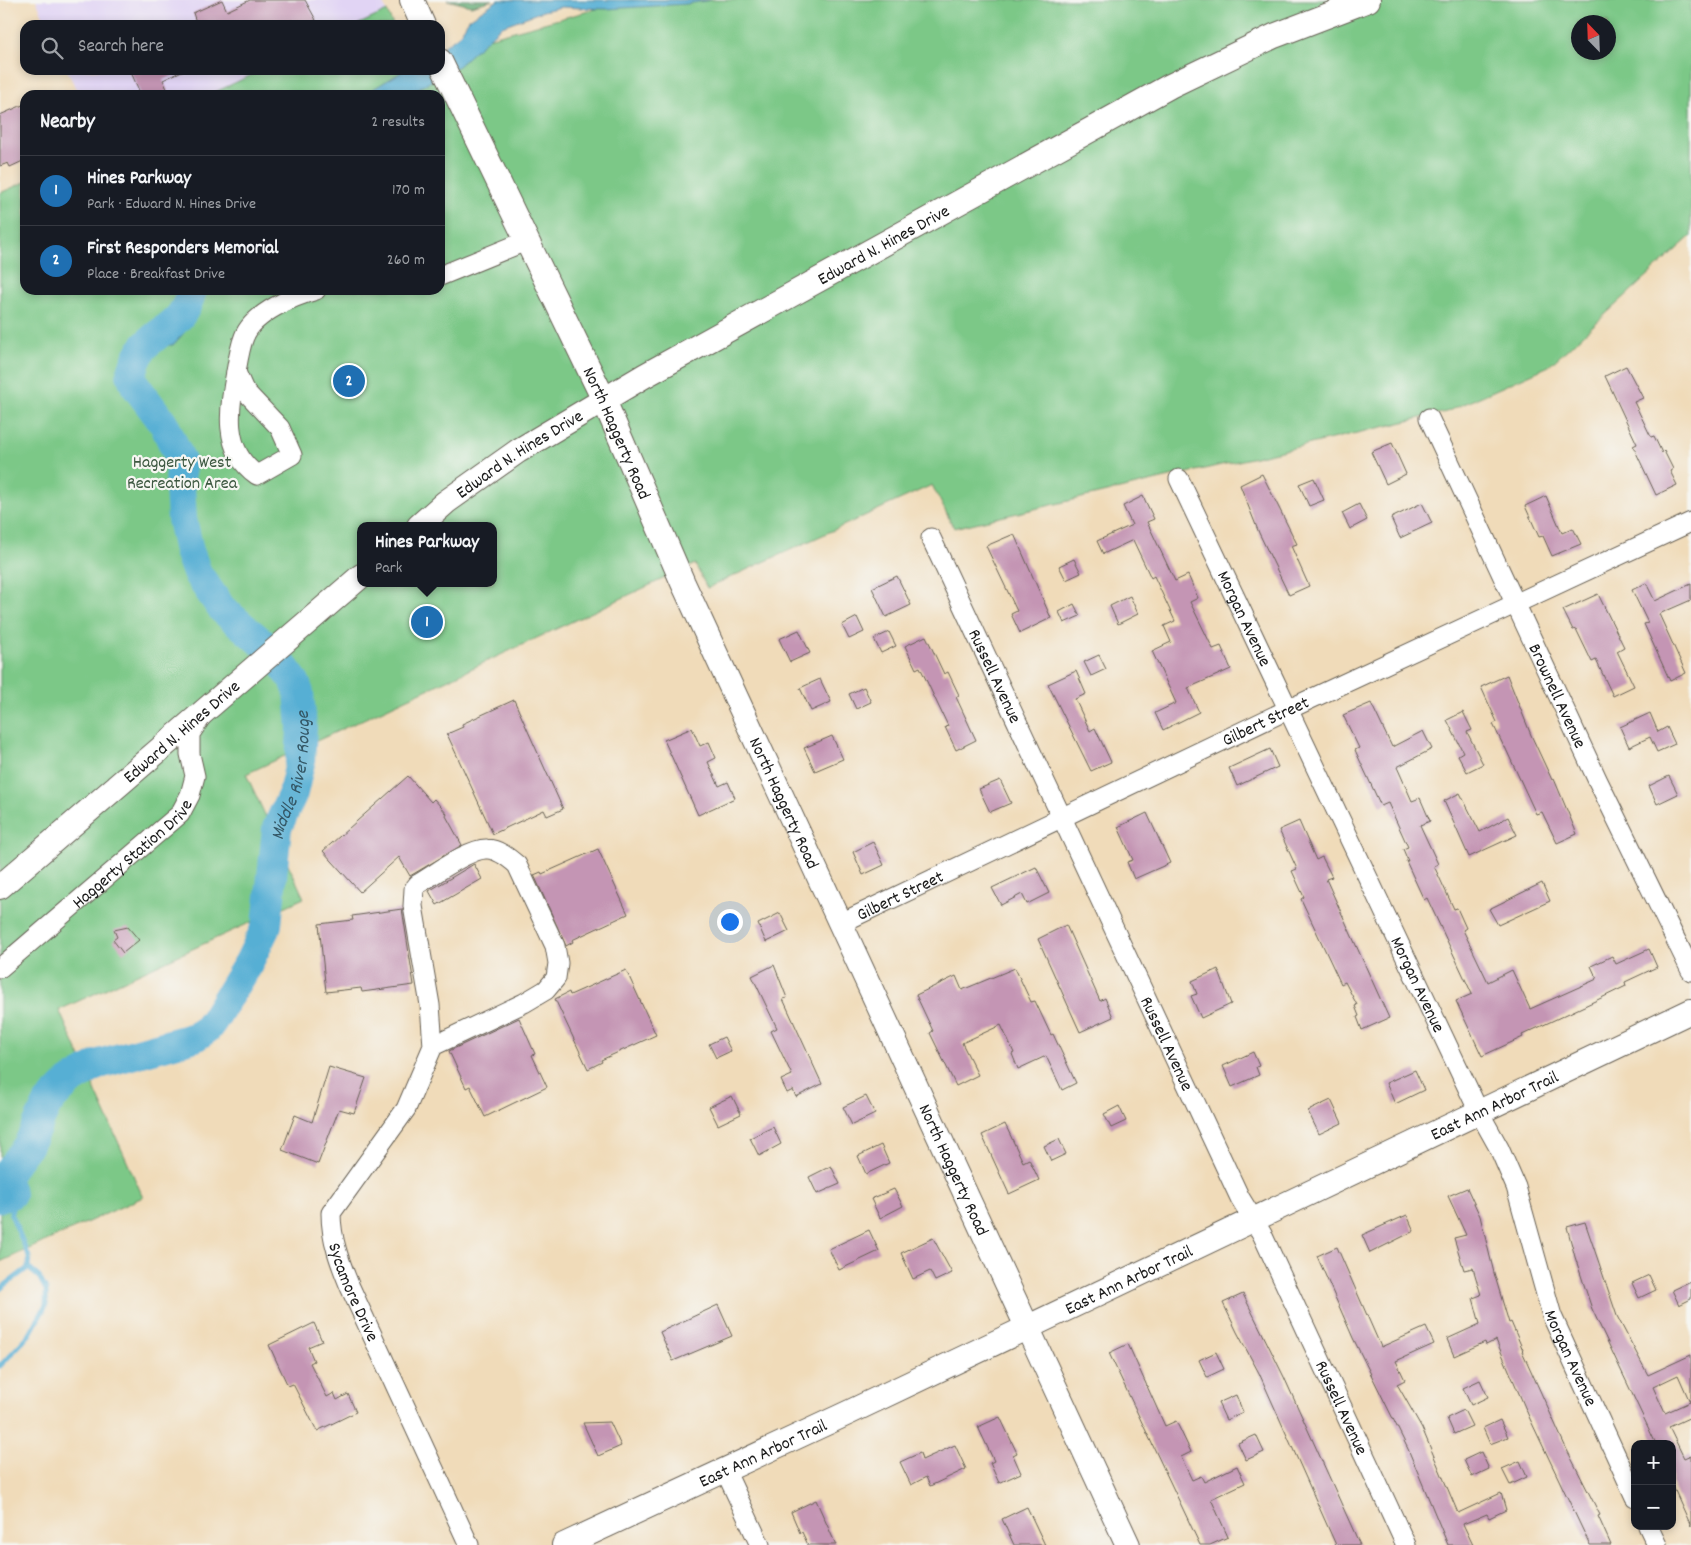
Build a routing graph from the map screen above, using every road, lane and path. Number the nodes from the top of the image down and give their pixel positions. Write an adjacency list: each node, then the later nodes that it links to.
1 (412, 0): 3 (street)
2 (1368, 0): 9 (street, Edward N. Hines Drive)
3 (421, 20)
4 (445, 72): 5 (street, North Haggerty Road)
5 (526, 241): 6 (street); 9 (street, North Haggerty Road)
6 (445, 274)
7 (304, 295): 8 (street)
8 (236, 372): 8 (street)
9 (603, 398): 12 (street, Edward N. Hines Drive); 21 (street, North Haggerty Road)
10 (1430, 418): 16 (street, Brownell Avenue)
11 (1179, 479): 18 (street, Morgan Avenue)
12 (423, 522)
13 (1691, 522): 16 (street, Gilbert Street)
14 (931, 538): 19 (street, Russell Avenue)
15 (357, 579): 17 (street, Edward N. Hines Drive)
16 (1516, 604): 18 (street, Gilbert Street); 23 (street, Brownell Avenue)
17 (205, 710): 20 (street, Edward N. Hines Drive); 22 (street, Haggerty Station Drive)
18 (1288, 710): 19 (street, Gilbert Street); 26 (street, Morgan Avenue)
19 (1061, 818): 21 (street, Gilbert Street); 27 (street, Russell Avenue)
20 (0, 887)
21 (841, 923): 28 (street, North Haggerty Road)
22 (0, 968)
23 (1691, 971)
24 (1691, 1011): 26 (street, East Ann Arbor Trail)
25 (433, 1046): 25 (street); 32 (street, Sycamore Drive)
26 (1478, 1112): 27 (street, East Ann Arbor Trail); 30 (street, Morgan Avenue)
27 (1254, 1220): 28 (street, East Ann Arbor Trail); 36 (street, Russell Avenue)
28 (1027, 1327): 29 (street, East Ann Arbor Trail); 35 (street, North Haggerty Road)
29 (725, 1470): 33 (street, East Ann Arbor Trail); 34 (street)
30 (1631, 1488)
31 (1650, 1530): 37 (street)
32 (469, 1545)
33 (564, 1545)
34 (760, 1545)
35 (1128, 1545)
36 (1406, 1545)
37 (1657, 1545)

